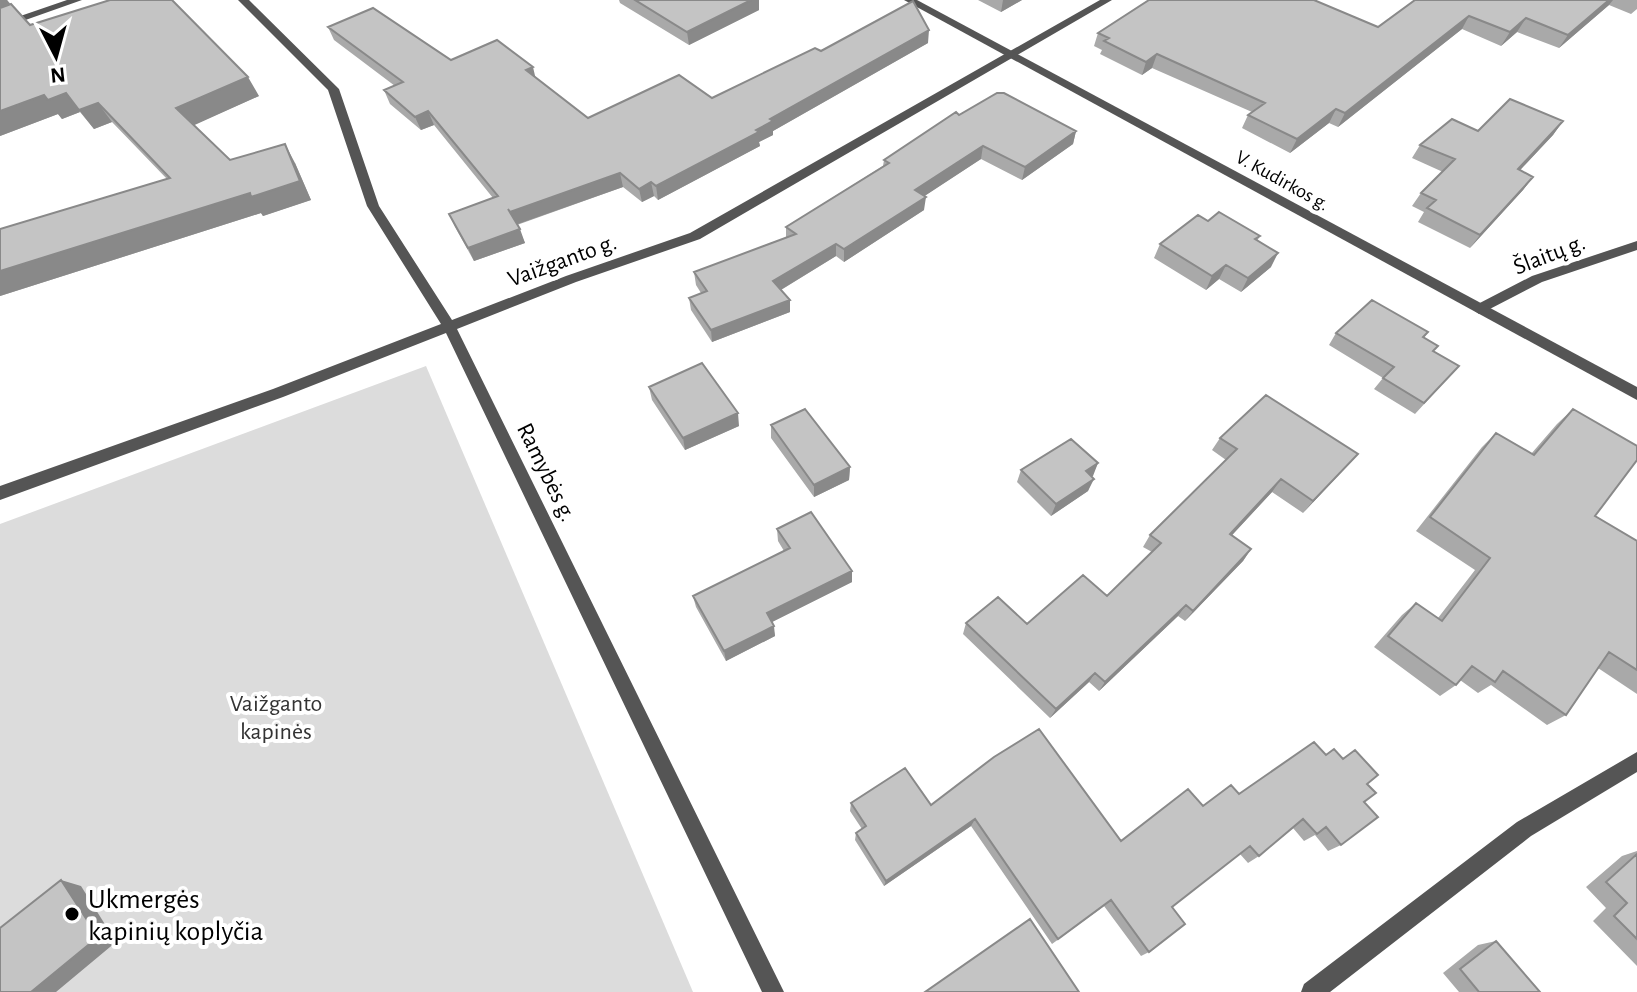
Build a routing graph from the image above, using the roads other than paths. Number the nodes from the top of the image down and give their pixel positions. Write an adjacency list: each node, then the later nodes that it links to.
1 (77, 0): 5 (street)
2 (243, 0): 9 (street, Ramybės g.)
3 (909, 0): 6 (street, V. Kudirkos g.)
4 (1107, 0): 6 (street, Vaižganto g.)
5 (0, 26)
6 (1011, 55): 8 (street, V. Kudirkos g.); 9 (street, Vaižganto g.)
7 (1637, 245): 8 (street, Šlaitų g.)
8 (1479, 309): 10 (street, V. Kudirkos g.)
9 (449, 326): 11 (street, Vaižganto g.); 13 (street, Ramybės g.)
10 (1637, 394)
11 (0, 493)
12 (1637, 761): 14 (street)
13 (773, 992)
14 (1312, 992)

